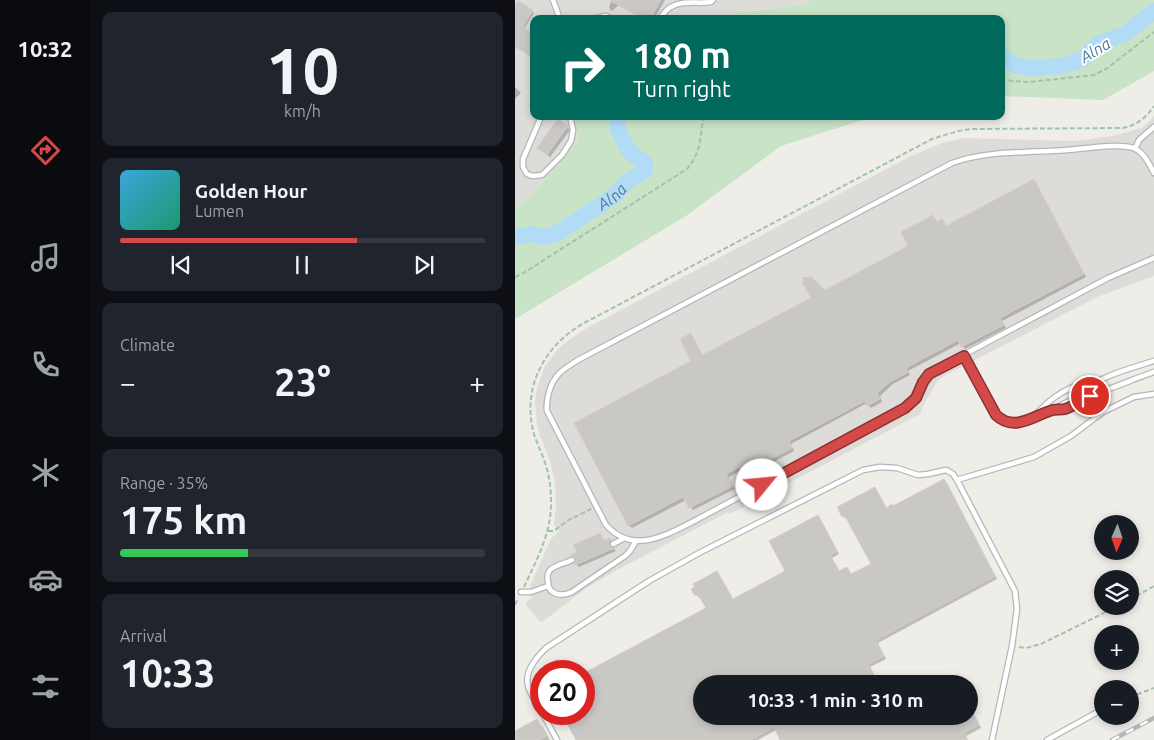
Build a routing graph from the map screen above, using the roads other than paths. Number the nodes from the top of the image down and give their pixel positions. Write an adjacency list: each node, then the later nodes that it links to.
1 (553, 0): 3 (lane)
2 (713, 0): 4 (lane)
3 (559, 15)
4 (662, 15)
5 (540, 120): 6 (lane)
6 (571, 120)
7 (1154, 127): 8 (lane)
8 (1135, 149): 9 (lane); 21 (lane)
9 (1154, 173)
10 (1154, 258): 11 (lane)
11 (965, 358): 19 (lane); 22 (lane)
12 (1154, 361): 14 (lane)
13 (1154, 372): 16 (lane)
14 (1102, 379): 17 (lane); 19 (lane)
15 (1154, 394): 20 (lane)
16 (1090, 396): 17 (lane); 18 (lane)
17 (1075, 398): 18 (lane)
18 (1052, 410): 19 (lane)
19 (1031, 420)
20 (957, 480): 27 (lane); 33 (lane)
21 (623, 539): 22 (lane); 23 (lane)
22 (636, 541): 25 (lane)
23 (613, 544)
24 (572, 560): 25 (lane)
25 (548, 586): 26 (lane)
26 (521, 592)
27 (534, 660)
28 (530, 668): 29 (lane)
29 (530, 690)
30 (1094, 714): 34 (lane)
31 (549, 725): 32 (lane)
32 (557, 740)
33 (992, 740)
34 (1047, 740)

